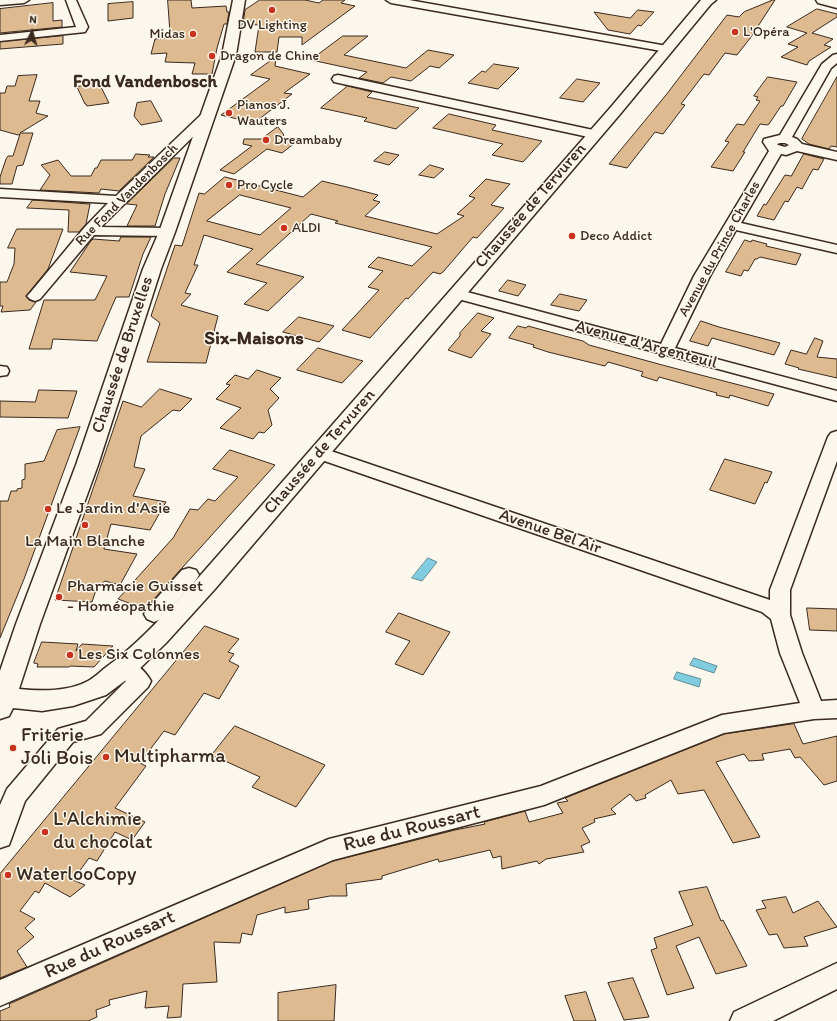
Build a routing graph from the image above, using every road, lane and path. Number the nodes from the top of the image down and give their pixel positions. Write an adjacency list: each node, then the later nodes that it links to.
1 (24, 0): 7 (street)
2 (71, 0): 9 (street)
3 (239, 0): 14 (main road, Chaussée de Bruxelles)
4 (391, 0): 10 (street)
5 (708, 0): 10 (main road, Chaussée de Tervuren)
6 (822, 0): 8 (main road)
7 (0, 2)
8 (837, 4)
9 (0, 38)
10 (667, 49): 15 (main road, Chaussée de Tervuren)
11 (837, 57): 12 (street)
12 (831, 68): 16 (street, Avenue du Prince Charles)
13 (338, 79): 15 (street, Chaussée de Tervuren)
14 (207, 116): 19 (street, Rue Fond Vandenbosch); 22 (main road, Chaussée de Bruxelles)
15 (594, 134): 24 (main road, Chaussée de Tervuren)
16 (780, 144): 17 (street); 20 (street, Avenue du Prince Charles)
17 (837, 156)
18 (0, 194): 19 (street)
19 (120, 200): 21 (street, Rue Fond Vandenbosch)
20 (732, 225): 23 (street); 26 (street, Avenue du Prince Charles)
21 (89, 231): 22 (street); 25 (street, Rue Fond Vandenbosch)
22 (167, 232): 34 (main road, Chaussée de Bruxelles)
23 (837, 249)
24 (456, 294): 26 (street, Avenue d'Argenteuil); 29 (main road, Chaussée de Tervuren)
25 (35, 296)
26 (666, 350): 27 (street, Avenue d'Argenteuil)
27 (837, 396)
28 (837, 437): 32 (street)
29 (319, 453): 32 (street, Avenue Bel Air); 33 (main road, Chaussée de Tervuren)
30 (189, 575): 31 (street)
31 (154, 614)
32 (780, 615): 35 (street)
33 (125, 667): 34 (main road, Chaussée de Tervuren); 36 (street)
34 (2, 703)
35 (825, 710): 38 (street, Rue du Roussart)
36 (0, 838)
37 (837, 976): 39 (street)
38 (0, 993)
39 (744, 1021)

